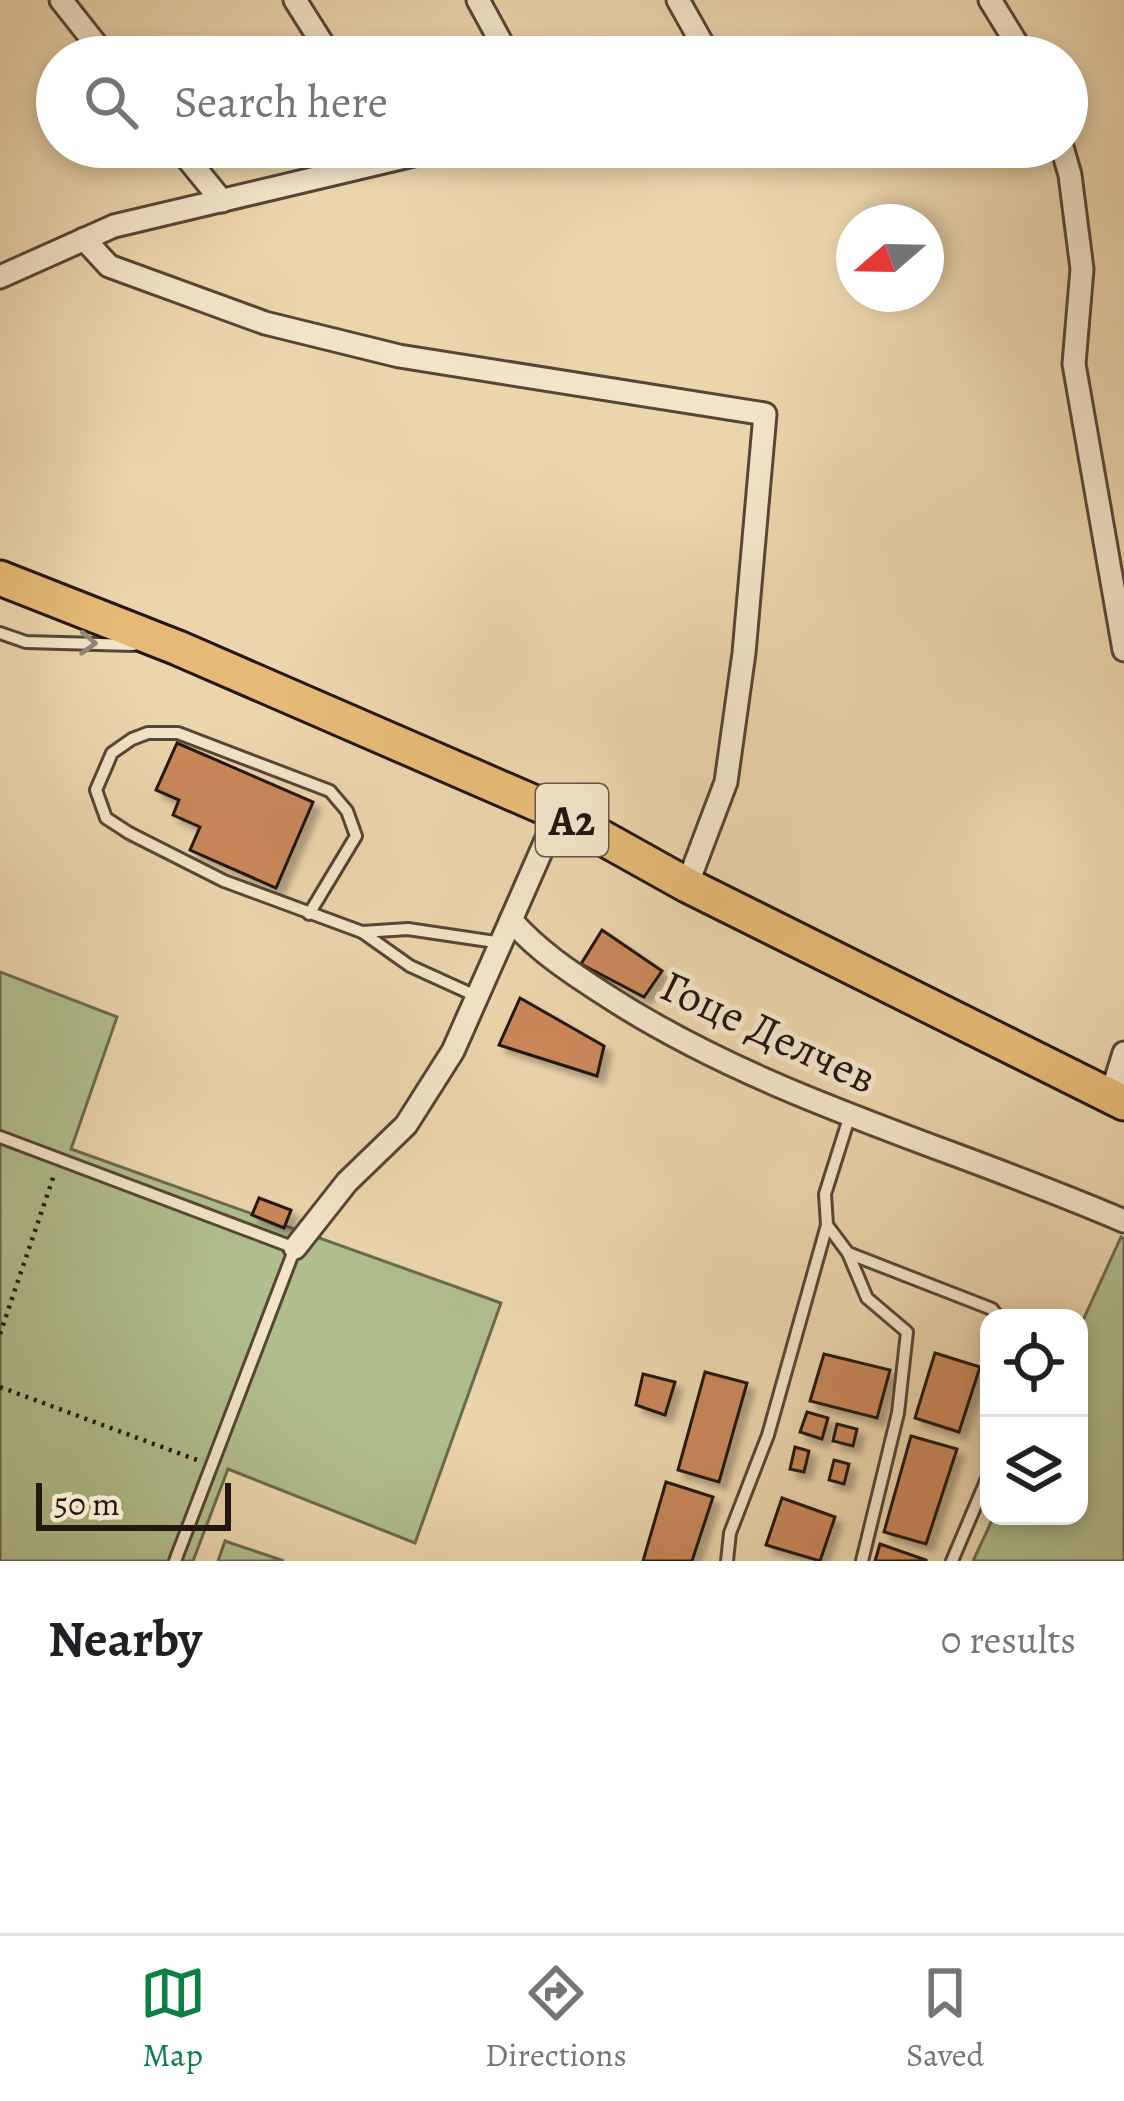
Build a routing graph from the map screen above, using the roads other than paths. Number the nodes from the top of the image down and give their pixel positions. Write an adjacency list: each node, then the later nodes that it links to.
1 (61, 0): 6 (street)
2 (295, 0): 7 (street)
3 (478, 0): 8 (street)
4 (678, 0): 9 (street)
5 (990, 0): 10 (street)
6 (89, 36)
7 (318, 36)
8 (498, 36)
9 (698, 36)
10 (1012, 36)
11 (195, 168): 14 (street)
12 (338, 168): 14 (street)
13 (1068, 168): 20 (street)
14 (221, 201): 15 (street)
15 (84, 239): 16 (street); 22 (street)
16 (0, 277)
17 (0, 578): 19 (main road, A2)
18 (0, 633): 19 (lane, one-way to 19)
19 (178, 648): 21 (main road, A2)
20 (1124, 650)
21 (558, 813): 22 (main road, A2); 24 (street)
22 (687, 885): 29 (main road, A2)
23 (309, 914): 23 (lane); 25 (lane)
24 (511, 920): 26 (street); 30 (street, Гоце Делчев)
25 (362, 932): 26 (lane); 27 (lane)
26 (502, 943): 27 (street)
27 (479, 998): 34 (street)
28 (1124, 1053): 29 (street)
29 (1117, 1099)
30 (850, 1115): 32 (street, Гоце Делчев); 33 (lane)
31 (0, 1137): 34 (lane)
32 (1124, 1221)
33 (827, 1225): 35 (lane); 39 (lane)
34 (296, 1248): 38 (lane)
35 (848, 1253): 36 (lane); 40 (lane)
36 (992, 1309)
37 (980, 1495): 41 (lane)
38 (175, 1561)
39 (727, 1561)
40 (862, 1561)
41 (952, 1561)

